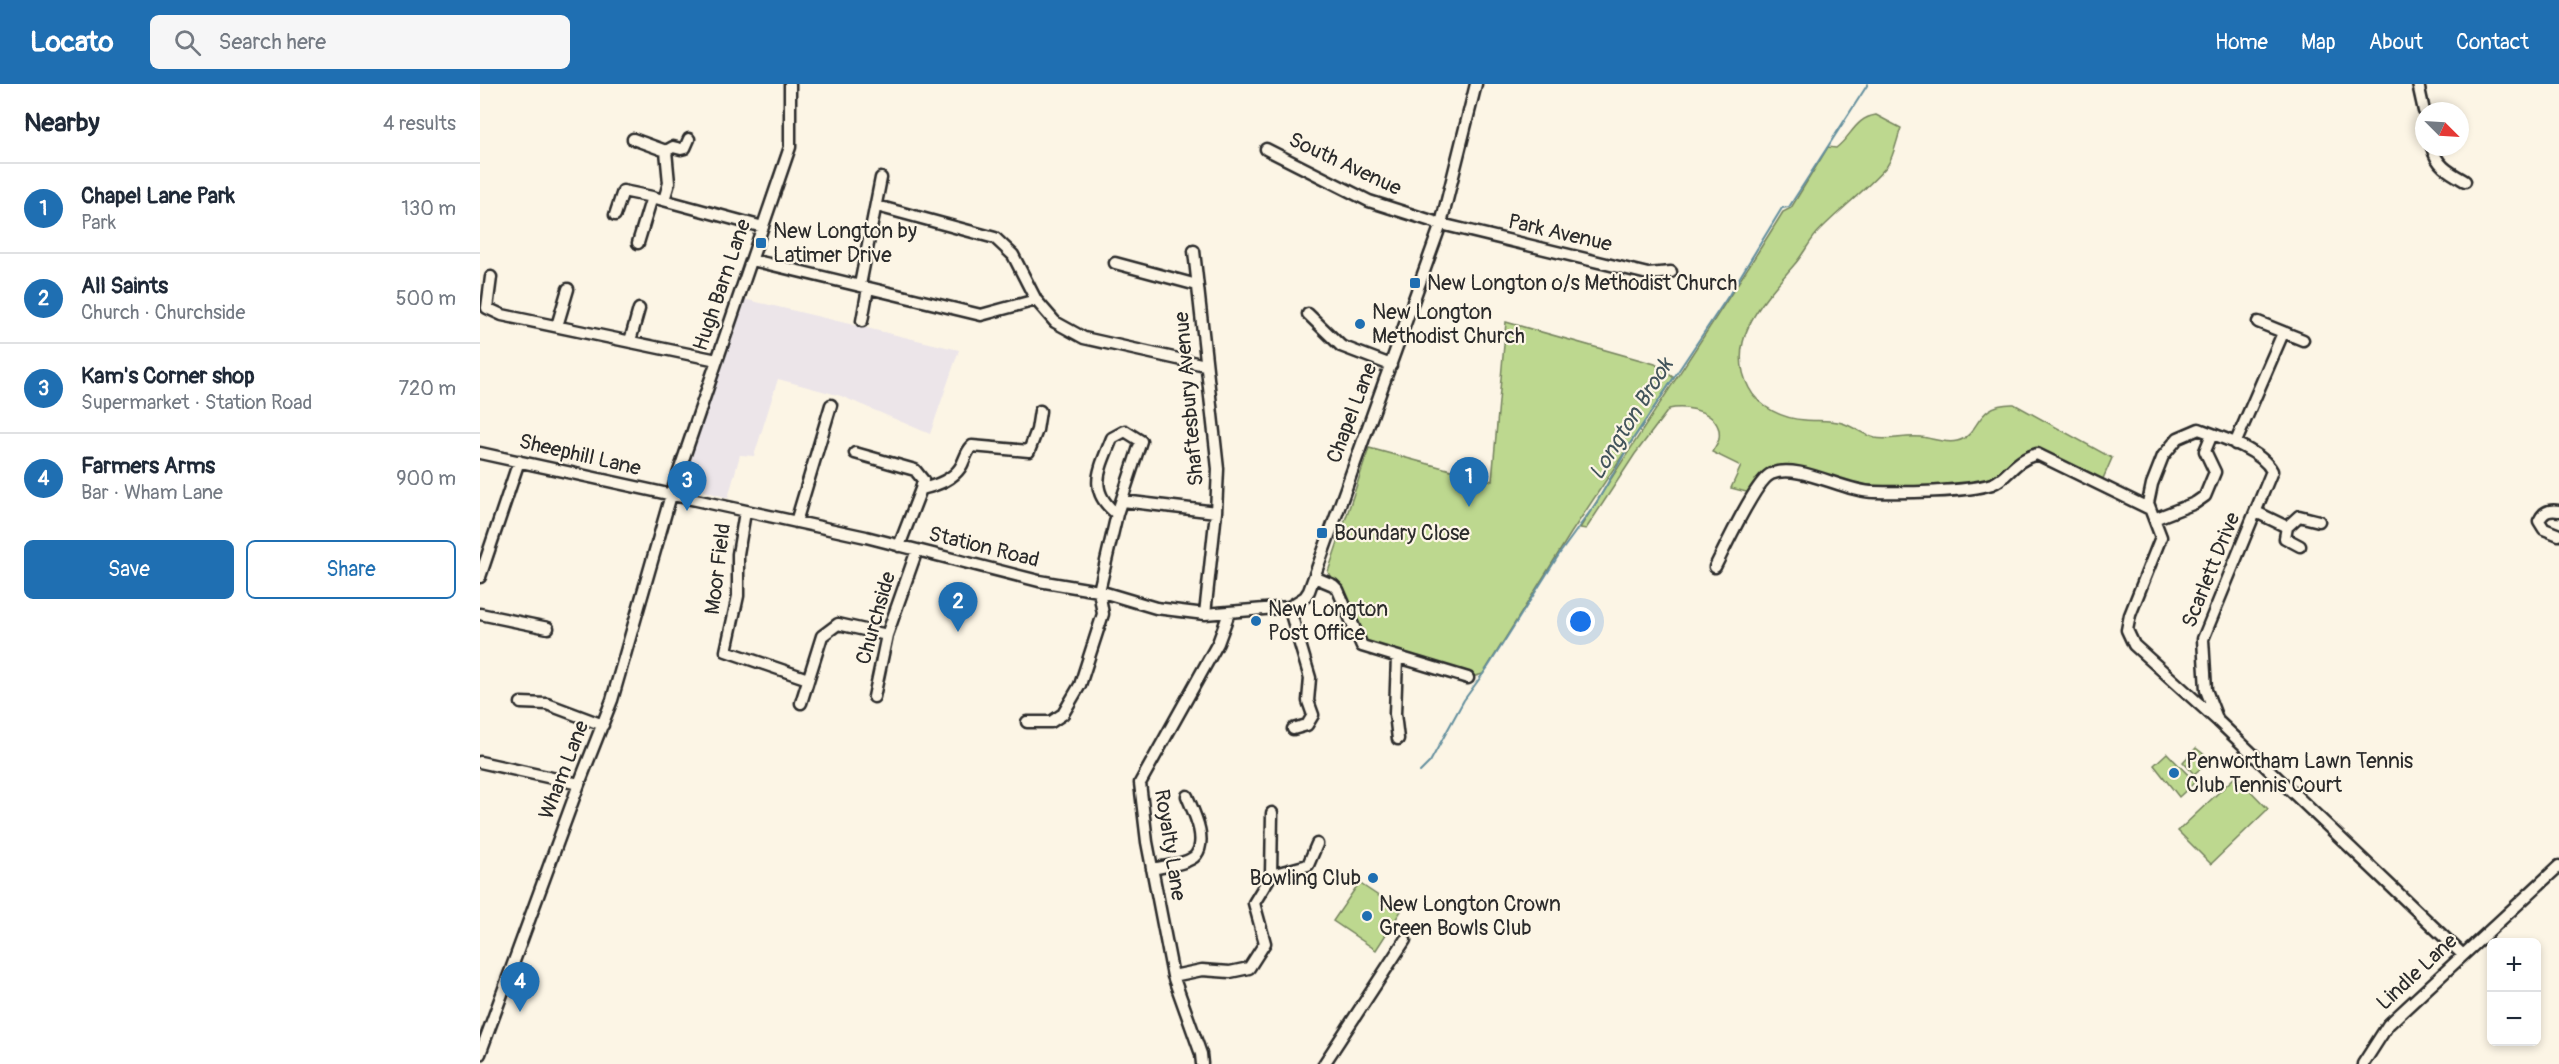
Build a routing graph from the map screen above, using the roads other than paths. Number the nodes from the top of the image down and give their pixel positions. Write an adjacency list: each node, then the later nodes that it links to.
1 (790, 84): 17 (street, Hugh Barn Lane)
2 (1476, 84): 16 (street, Chapel Lane)
3 (2418, 84): 4 (street)
4 (2422, 102)
5 (633, 139): 7 (street)
6 (689, 139): 7 (street)
7 (668, 147): 13 (street)
8 (1266, 149): 16 (street, South Avenue)
9 (2434, 156): 11 (street)
10 (881, 178): 14 (street)
11 (2465, 181)
12 (647, 196): 13 (street); 15 (street); 18 (street)
13 (664, 200): 17 (street)
14 (877, 206): 25 (street); 27 (street)
15 (615, 216)
16 (1441, 224): 22 (street, Park Avenue); 37 (street, Chapel Lane)
17 (763, 227): 20 (street, Hugh Barn Lane)
18 (638, 243)
19 (1194, 251): 24 (street, Shaftesbury Avenue)
20 (752, 260): 25 (street); 36 (street, Hugh Barn Lane)
21 (1115, 263): 24 (street)
22 (1671, 272)
23 (490, 278): 32 (street)
24 (1197, 285): 38 (street, Shaftesbury Avenue)
25 (864, 286): 27 (street); 30 (street)
26 (568, 289): 32 (street)
27 (1036, 300): 38 (street)
28 (639, 309): 35 (street)
29 (1308, 314): 37 (street)
30 (862, 321)
31 (2258, 322): 33 (street)
32 (557, 326): 35 (street)
33 (2283, 333): 34 (street); 42 (street)
34 (2303, 340)
35 (630, 342): 36 (street)
36 (717, 360): 47 (street, Hugh Barn Lane)
37 (1391, 365): 63 (street, Chapel Lane)
38 (1205, 366): 51 (street, Shaftesbury Avenue)
39 (831, 405): 56 (street)
40 (1040, 411): 46 (street)
41 (2212, 434): 42 (street); 54 (street); 54 (street)
42 (2235, 444): 52 (street, Scarlett Drive)
43 (480, 453): 45 (street, Sheephill Lane)
44 (855, 453): 46 (street)
45 (519, 461): 47 (street, Sheephill Lane); 64 (street)
46 (921, 489): 59 (street)
47 (670, 495): 50 (street, Station Road); 80 (street, Wham Lane)
48 (1123, 501): 51 (street); 53 (street); 53 (street)
49 (2559, 510): 58 (street)
50 (745, 512): 56 (street, Station Road); 74 (street, Moor Field)
51 (1216, 512): 69 (street, Shaftesbury Avenue)
52 (2256, 512): 57 (street); 78 (street, Scarlett Drive)
53 (1117, 514): 65 (street)
54 (2152, 514): 62 (street); 78 (street)
55 (2319, 521): 57 (street)
56 (796, 522): 59 (street, Station Road)
57 (2287, 527): 60 (street)
58 (2559, 535)
59 (899, 546): 61 (street, Station Road)
60 (2300, 546)
61 (917, 550): 65 (street, Station Road); 71 (street, Churchside)
62 (1715, 567)
63 (1314, 577): 66 (street, Chapel Lane); 72 (street)
64 (480, 578)
65 (1099, 591): 69 (street, Station Road); 79 (street)
66 (1289, 607): 67 (street, Station Road); 81 (street)
67 (1229, 613): 69 (street, Station Road); 89 (street, Royalty Lane)
68 (480, 614): 70 (street)
69 (1205, 614)
70 (548, 628)
71 (887, 634): 74 (street); 75 (street, Churchside)
72 (1397, 657): 73 (street); 82 (street)
73 (1468, 678)
74 (808, 679): 77 (street)
75 (874, 697)
76 (520, 703): 80 (street)
77 (801, 703)
78 (2218, 721): 92 (street)
79 (1027, 722)
80 (603, 725): 84 (street, Wham Lane)
81 (1293, 729)
82 (1398, 739)
83 (480, 762): 84 (street)
84 (579, 784): 94 (street, Wham Lane)
85 (1187, 796): 89 (street)
86 (1272, 813): 90 (street)
87 (1317, 844): 90 (street)
88 (2559, 866): 92 (street, Lindle Lane)
89 (1152, 869): 93 (street, Royalty Lane)
90 (1271, 875): 93 (street)
91 (1405, 940): 96 (street)
92 (2463, 955): 97 (street, Lindle Lane)
93 (1173, 976): 95 (street, Royalty Lane)
94 (480, 1054)
95 (1202, 1064)
96 (1324, 1064)
97 (2363, 1064)

